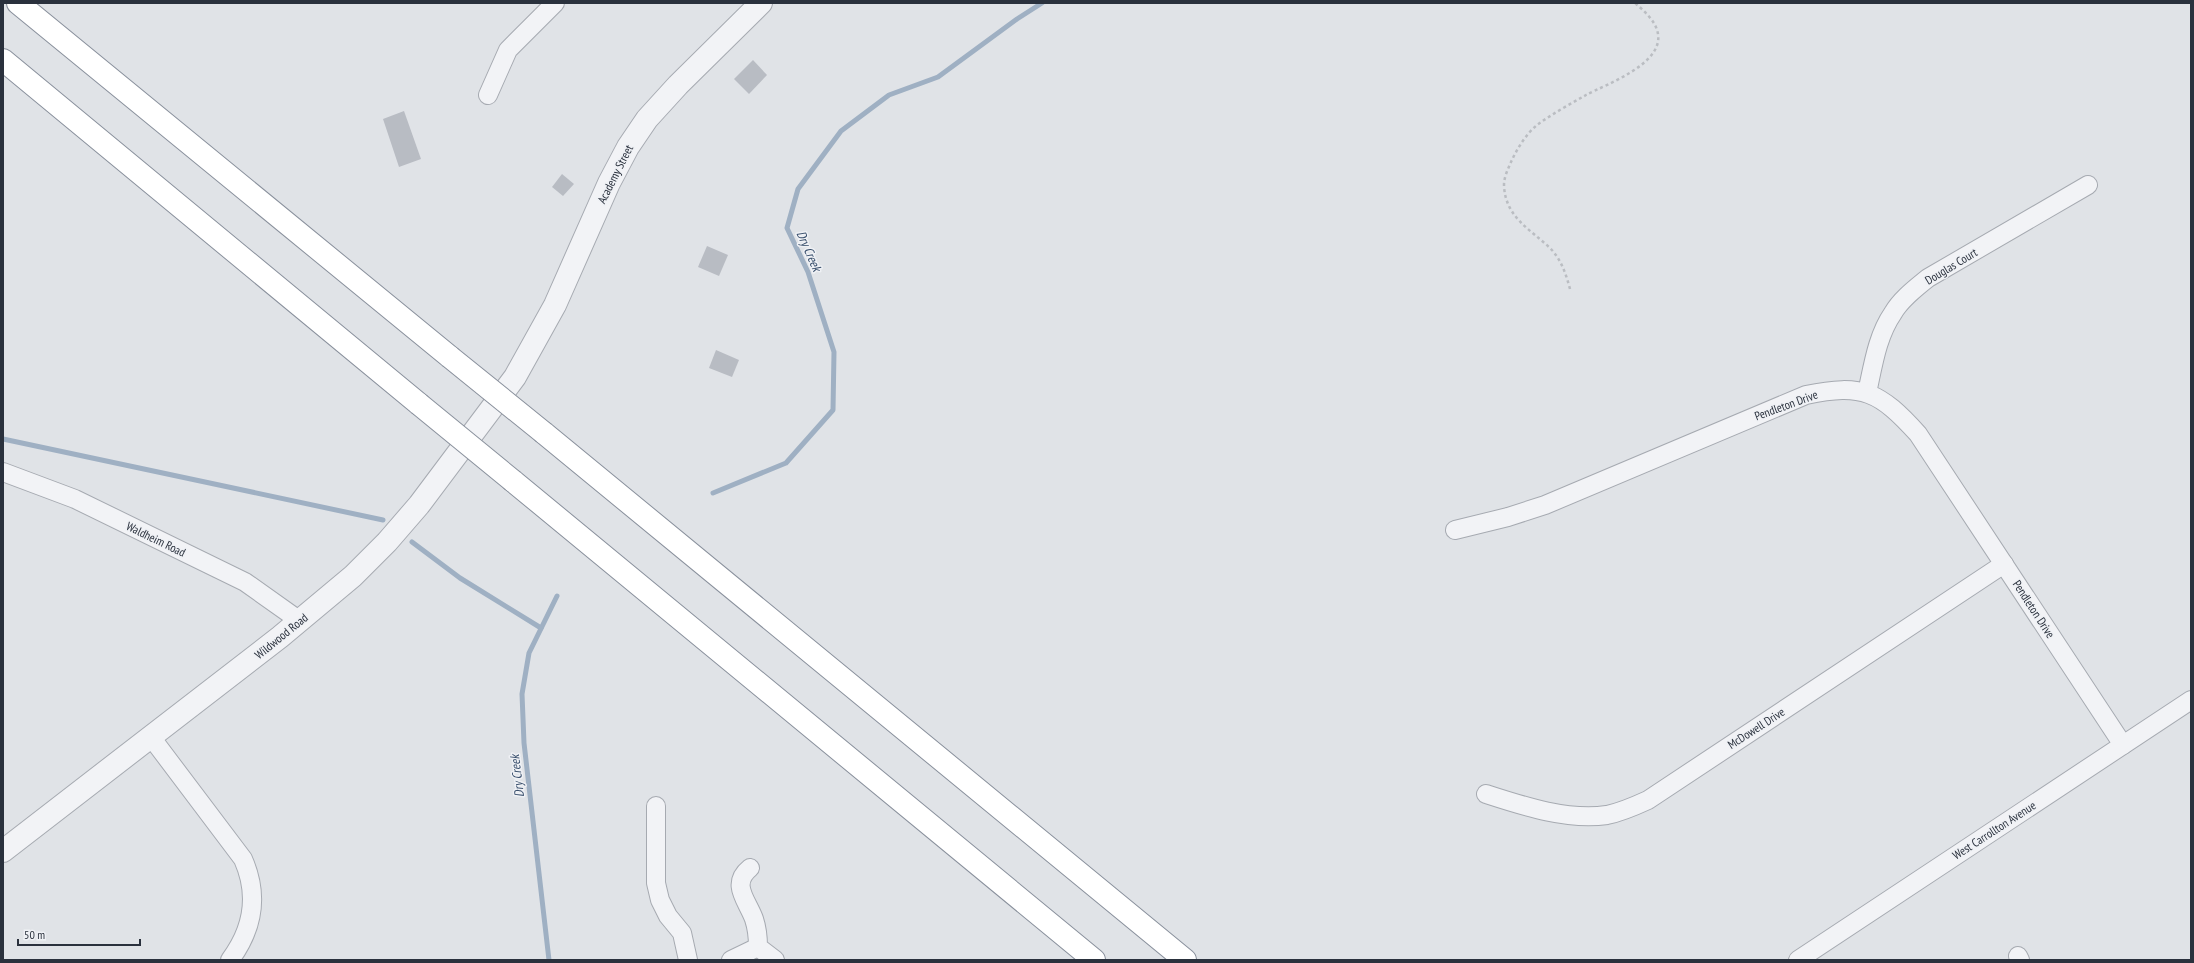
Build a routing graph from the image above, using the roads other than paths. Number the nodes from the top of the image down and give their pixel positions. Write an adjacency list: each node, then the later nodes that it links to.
1 (18, 3): 26 (highway, bridge)
2 (555, 3): 5 (street)
3 (761, 3): 7 (street, Academy Street)
4 (3, 60): 25 (highway, bridge)
5 (488, 95)
6 (2088, 185): 8 (street, Douglas Court)
7 (515, 377): 12 (street, Wildwood Road)
8 (1867, 393): 10 (street, Pendleton Drive); 11 (street, Pendleton Drive)
9 (3, 472): 12 (street, Waldheim Road)
10 (1455, 530)
11 (2004, 564): 15 (street, Pendleton Drive); 16 (street, McDowell Drive)
12 (300, 621): 14 (street, Wildwood Road)
13 (2191, 700): 15 (street, West Carrollton Avenue)
14 (151, 737): 18 (street, Wildwood Road); 21 (street)
15 (2123, 745): 27 (street, West Carrollton Avenue)
16 (1486, 794)
17 (656, 806): 22 (street)
18 (3, 851)
19 (750, 868): 20 (street)
20 (758, 947): 23 (street); 24 (street)
21 (230, 960)
22 (688, 960)
23 (731, 960)
24 (775, 960)
25 (1094, 960)
26 (1185, 960)
27 (1798, 960)

